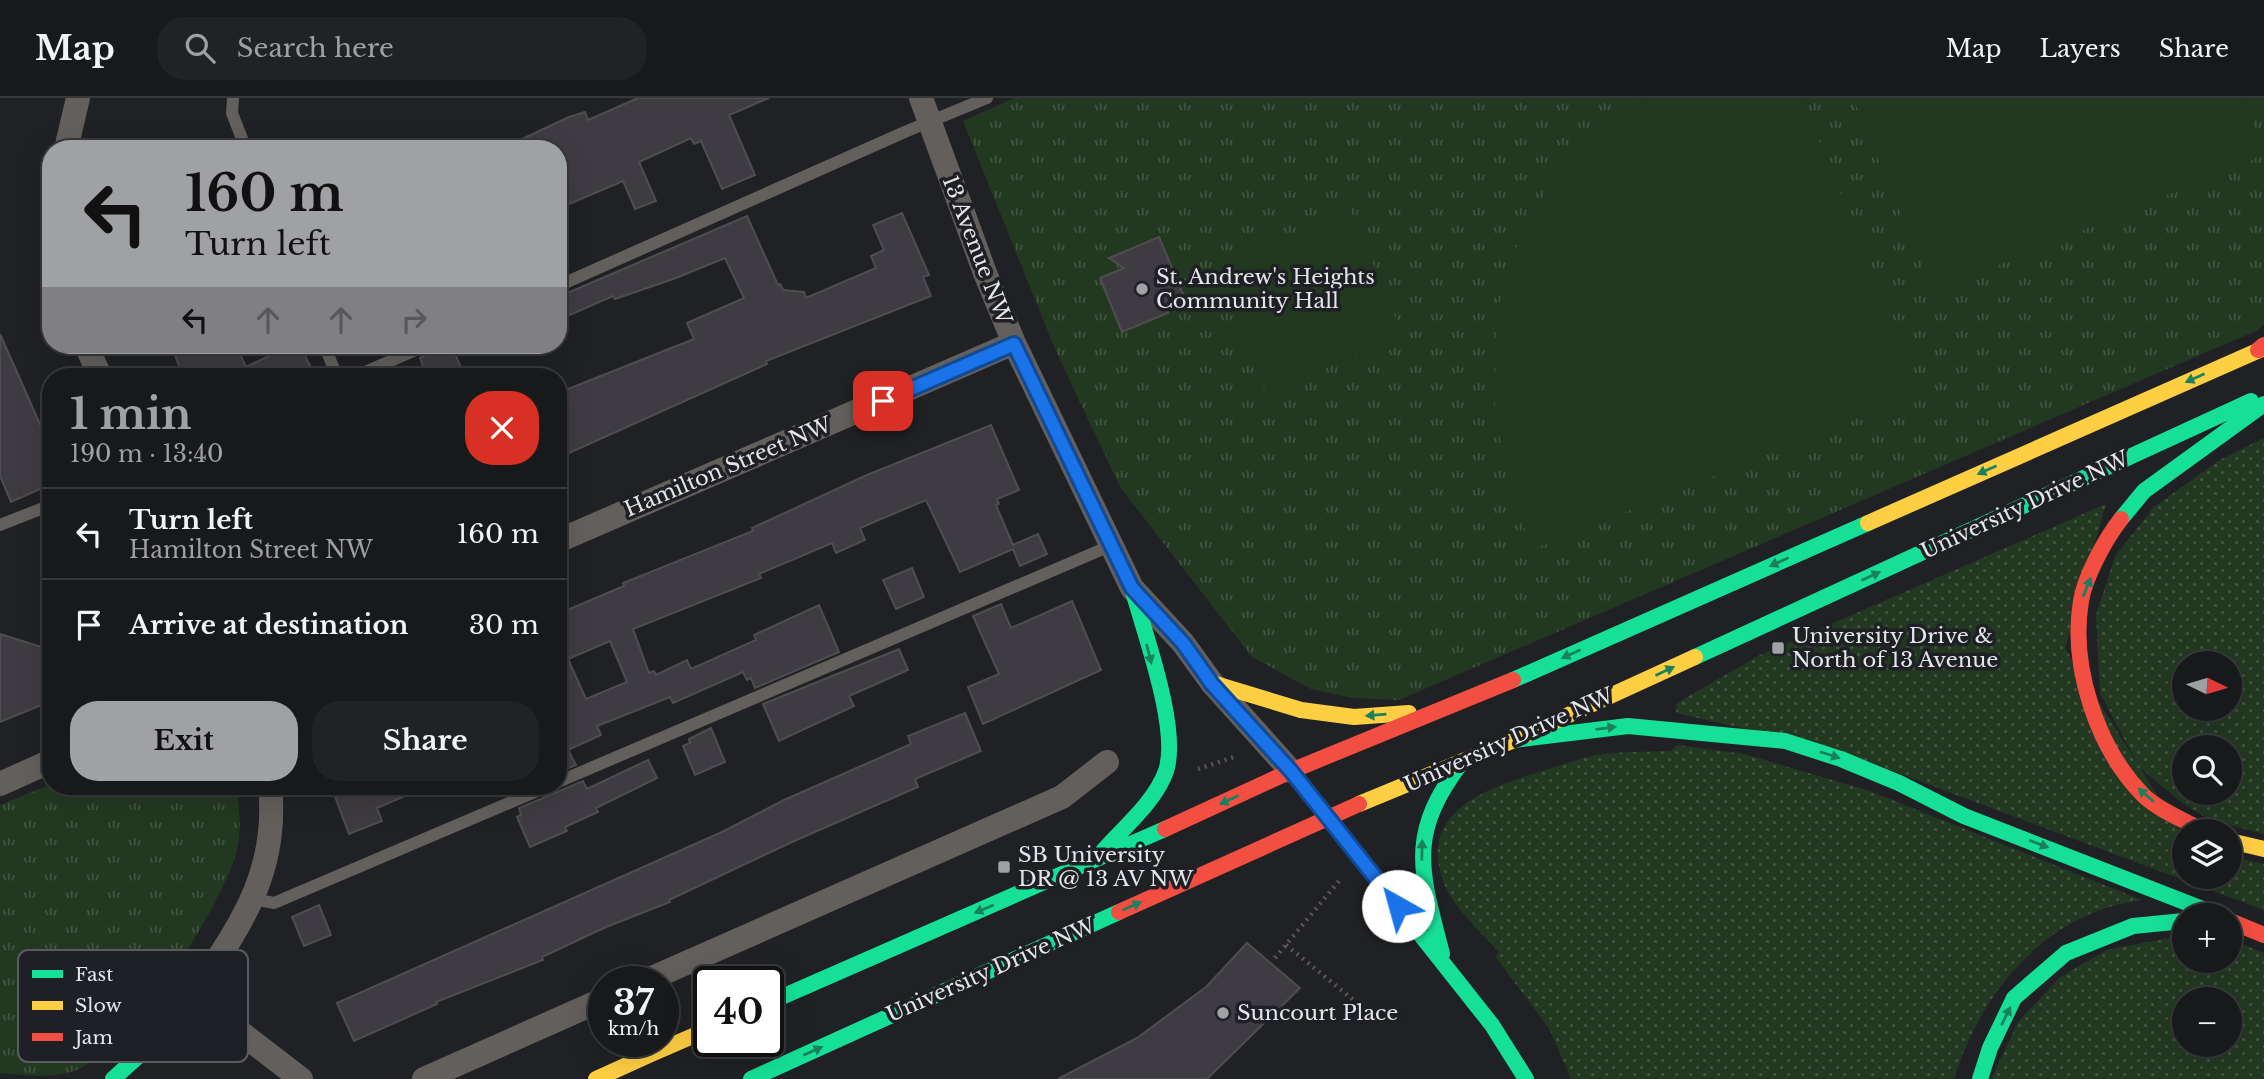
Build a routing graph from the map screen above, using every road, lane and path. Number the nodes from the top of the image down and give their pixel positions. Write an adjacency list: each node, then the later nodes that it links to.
1 (78, 98): 6 (street)
2 (233, 98): 7 (lane)
3 (921, 98): 5 (street, 13 Avenue NW)
4 (987, 98): 5 (lane)
5 (929, 123): 8 (lane); 9 (street, 13 Avenue NW)
6 (68, 140)
7 (242, 140)
8 (567, 282)
9 (1014, 344): 17 (street, Hamilton Street NW); 18 (street, 13 Avenue NW)
10 (2262, 348): 21 (main road, one-way to 21)
11 (406, 354): 12 (lane)
12 (374, 368)
13 (2264, 395): 22 (main road, University Drive NW, one-way to 13)
14 (2264, 404): 34 (main road, one-way to 14)
15 (42, 509): 16 (lane)
16 (0, 525)
17 (567, 537)
18 (1110, 546): 19 (street, 13 Avenue NW); 29 (lane)
19 (1132, 588): 20 (street, 13 Avenue NW); 37 (main road, one-way to 37)
20 (1212, 684): 21 (main road, one-way to 20); 27 (street, 13 Avenue NW)
21 (1444, 710): 27 (main road)
22 (1514, 740): 24 (main road, University Drive NW); 40 (main road, one-way to 40)
23 (1237, 756): 28 (path)
24 (1463, 761): 33 (main road, University Drive NW); 47 (main road, one-way to 24)
25 (1107, 762): 48 (street)
26 (42, 765): 30 (street)
27 (1291, 771): 33 (main road, 13 Avenue NW); 37 (main road, one-way to 37)
28 (1187, 773)
29 (567, 778)
30 (0, 784)
31 (270, 795): 39 (street)
32 (528, 795): 39 (lane)
33 (1329, 817): 47 (main road, 13 Avenue NW); 59 (main road, University Drive NW, one-way to 33)
34 (2183, 819)
35 (2242, 844): 36 (main road)
36 (2264, 849)
37 (1092, 863): 49 (main road, one-way to 49)
38 (1344, 875): 44 (path)
39 (254, 899): 45 (street)
40 (2186, 903)
41 (2172, 922): 61 (main road, one-way to 41)
42 (2242, 925): 43 (main road)
43 (2264, 935)
44 (1286, 945): 46 (path); 50 (path)
45 (222, 950)
46 (1275, 958)
47 (1444, 965): 60 (main road, 13 Avenue NW)
48 (679, 966)
49 (784, 996)
50 (1356, 1002)
51 (588, 1006): 57 (street)
52 (693, 1036): 58 (main road)
53 (248, 1038): 56 (street)
54 (132, 1062): 55 (main road)
55 (113, 1079)
56 (301, 1079)
57 (424, 1079)
58 (596, 1079)
59 (751, 1079)
60 (1526, 1079)
61 (1980, 1079)

